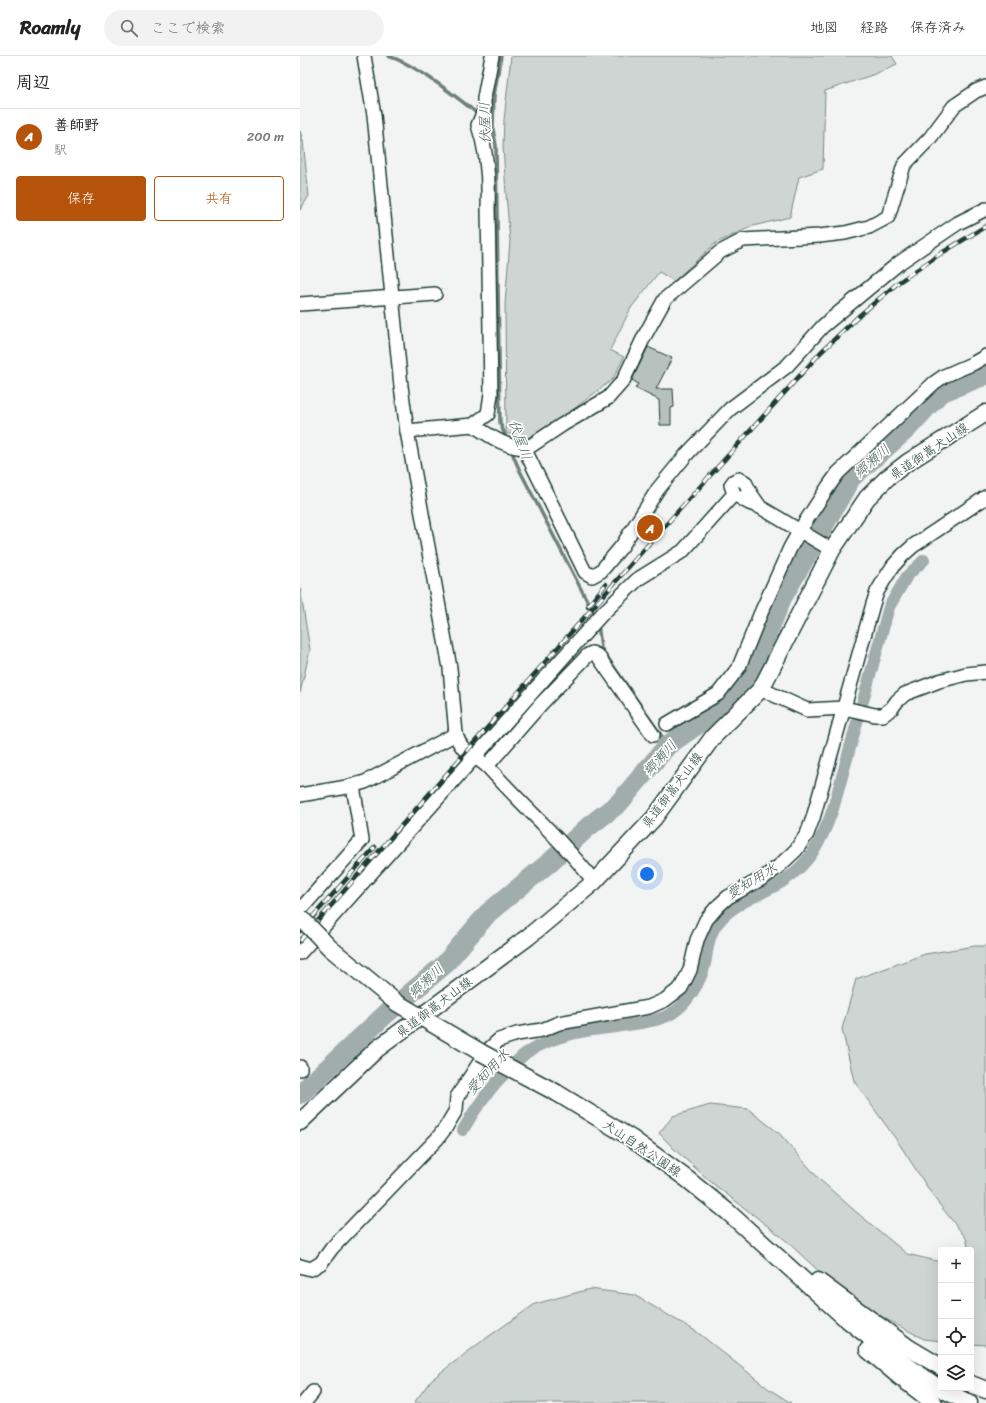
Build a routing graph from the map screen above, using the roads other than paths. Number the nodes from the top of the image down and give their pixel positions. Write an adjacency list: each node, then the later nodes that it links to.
1 (364, 56): 6 (street)
2 (492, 56): 10 (street)
3 (986, 87): 12 (street)
4 (986, 209): 12 (street)
5 (435, 294): 6 (street)
6 (392, 297): 7 (street); 11 (street)
7 (300, 304)
8 (986, 356): 14 (street)
9 (986, 413): 15 (main road, 県道御嵩犬山線)
10 (473, 425): 11 (street); 12 (street)
11 (407, 431): 20 (street)
12 (524, 448)
13 (986, 497): 18 (street)
14 (800, 530): 15 (street); 19 (street); 22 (street)
15 (828, 547): 17 (main road, 県道御嵩犬山線)
16 (986, 672): 18 (street)
17 (761, 689): 18 (street); 26 (main road, 県道御嵩犬山線)
18 (844, 708): 33 (street)
19 (667, 724)
20 (456, 734): 22 (street); 24 (street)
21 (653, 734): 23 (street)
22 (475, 757): 23 (street); 29 (street)
23 (486, 766): 26 (street)
24 (353, 786): 25 (street); 27 (street)
25 (300, 795)
26 (594, 882): 30 (main road, 県道御嵩犬山線)
27 (300, 910)
28 (300, 917): 31 (main road, 犬山自然公園線, bridge)
29 (300, 953)
30 (300, 1122)
31 (759, 1241): 32 (main road, 犬山自然公園線); 39 (main road)
32 (783, 1262): 34 (main road); 40 (main road, 犬山自然公園線)
33 (300, 1266)
34 (938, 1365)
35 (974, 1385): 36 (main road)
36 (986, 1390)
37 (313, 1392): 38 (street)
38 (304, 1403)
39 (934, 1403)
40 (969, 1403)

